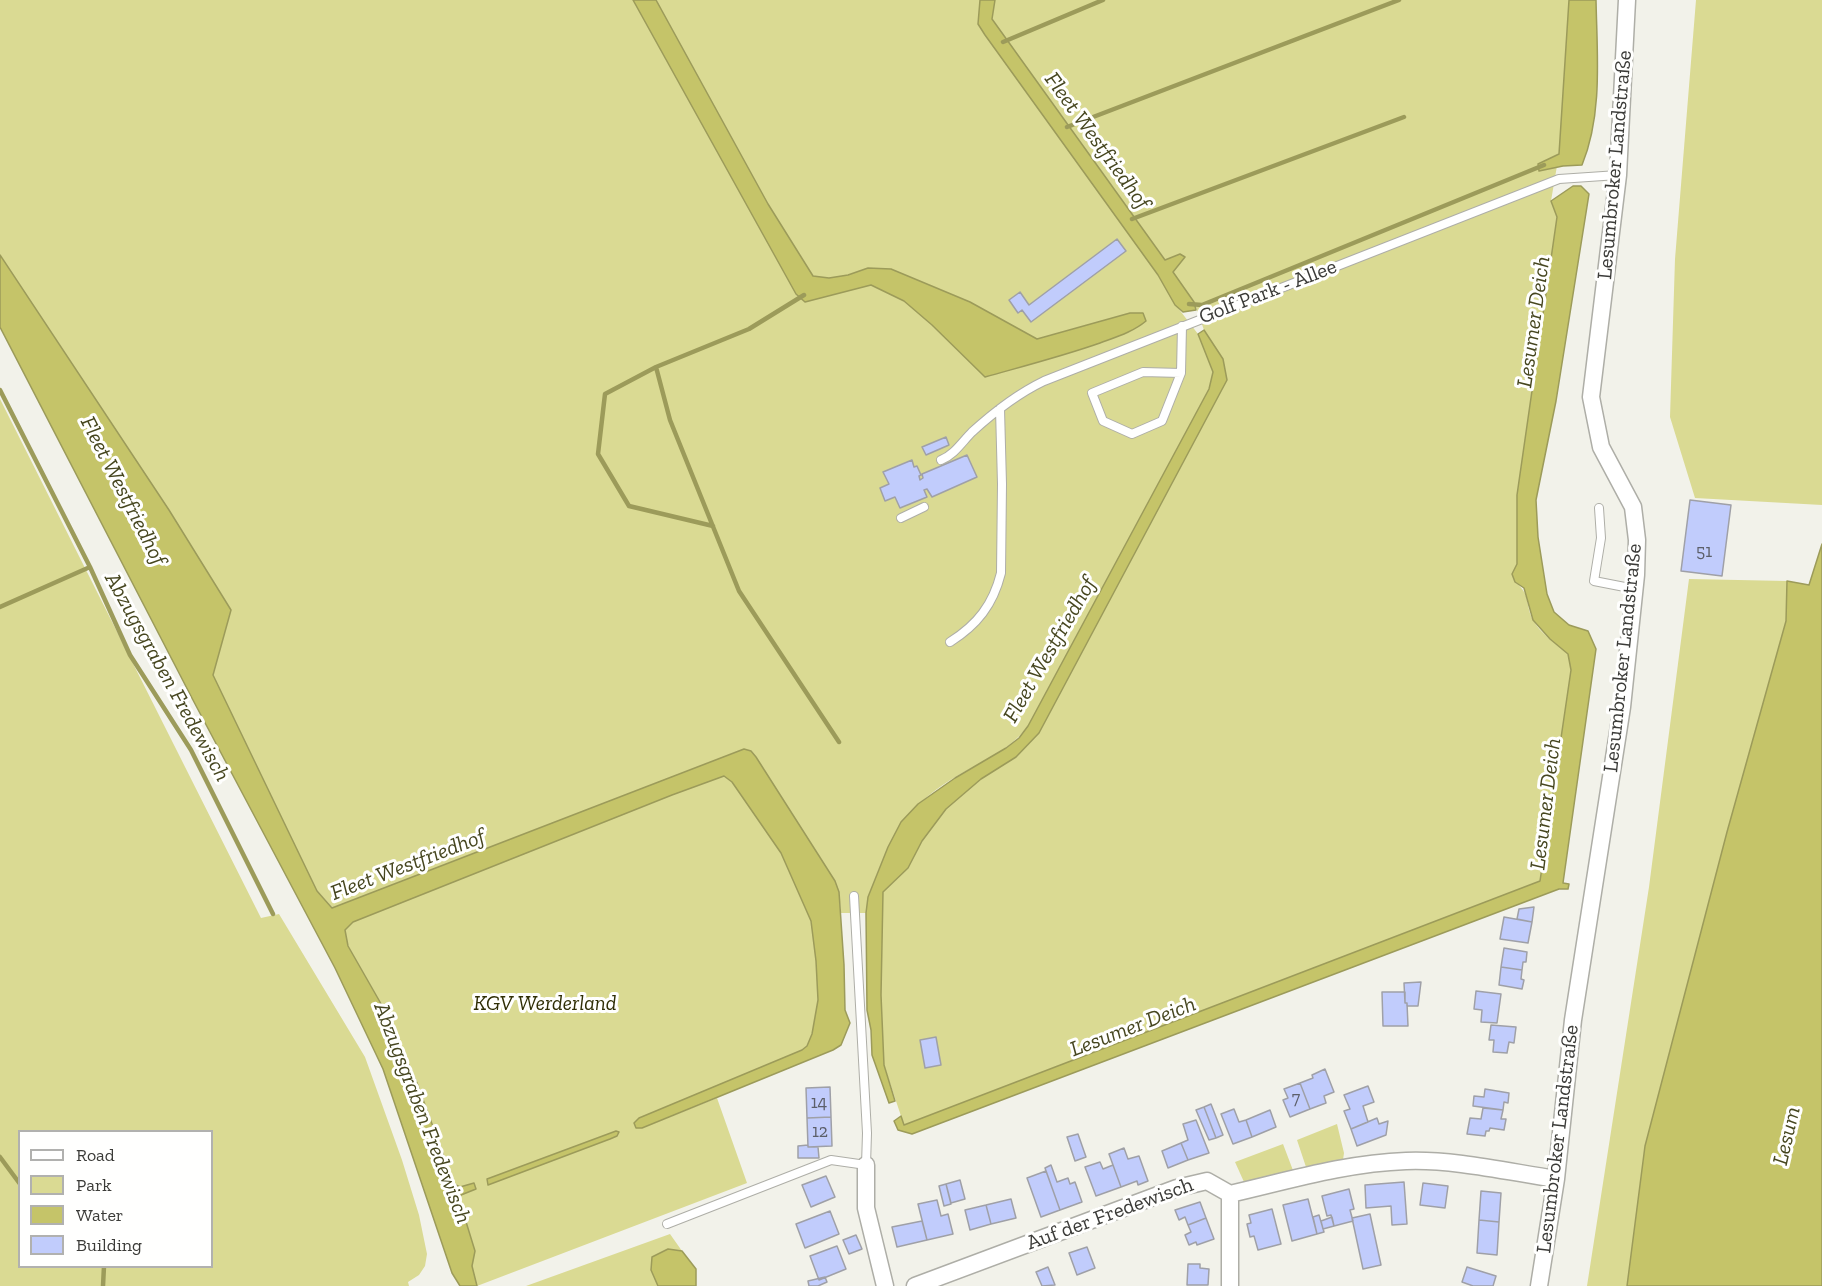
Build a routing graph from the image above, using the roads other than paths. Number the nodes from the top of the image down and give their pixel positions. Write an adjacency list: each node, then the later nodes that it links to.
1 (1627, 0): 2 (street, Lesumbroker Landstraße)
2 (1618, 175): 3 (lane, Golf Park - Allee); 10 (street, Lesumbroker Landstraße)
3 (1182, 326): 4 (lane); 5 (lane, Golf Park - Allee)
4 (1180, 373): 4 (lane)
5 (1000, 409): 6 (lane, Golf Park - Allee); 11 (lane)
6 (941, 460)
7 (924, 507): 9 (lane)
8 (1599, 508): 10 (lane)
9 (901, 518)
10 (1635, 589): 14 (street, Lesumbroker Landstraße)
11 (950, 642)
12 (854, 896): 13 (lane)
13 (866, 1165): 16 (lane); 17 (street)
14 (1556, 1179): 15 (street); 20 (street, Lesumbroker Landstraße)
15 (1230, 1194): 18 (street, Auf der Fredewisch); 19 (street)
16 (667, 1224)
17 (885, 1286)
18 (915, 1286)
19 (1230, 1286)
20 (1539, 1286)

